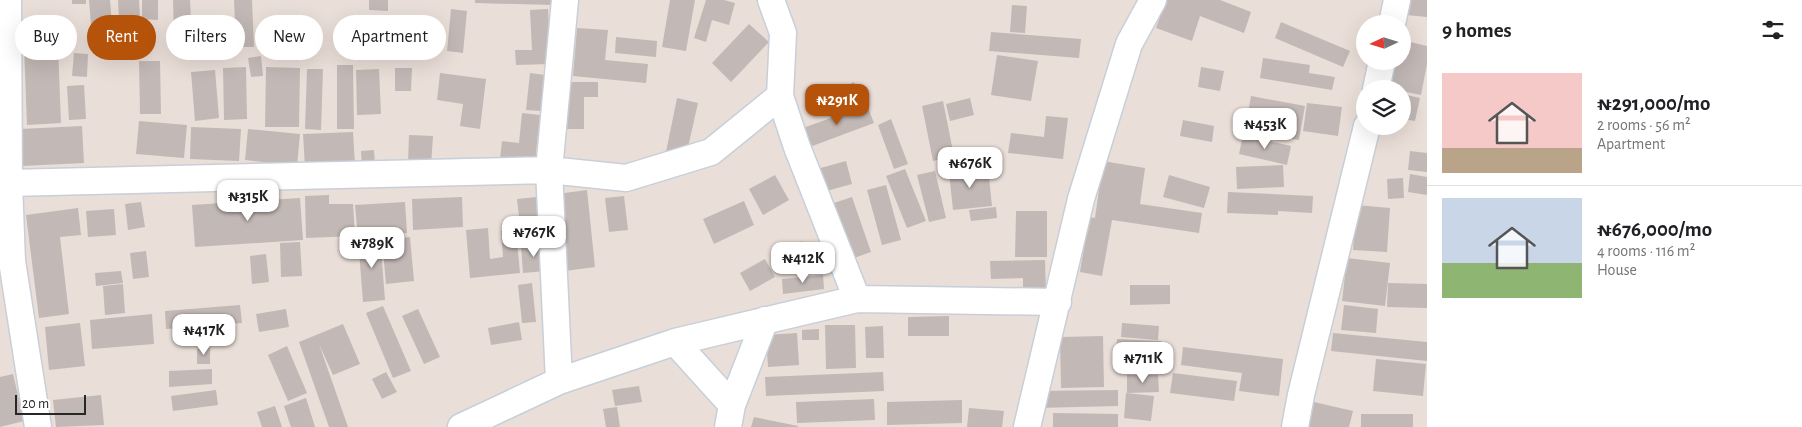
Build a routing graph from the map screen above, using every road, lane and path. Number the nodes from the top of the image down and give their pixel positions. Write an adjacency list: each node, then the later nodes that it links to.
1 (8, 0): 10 (street)
2 (565, 0): 9 (street)
3 (771, 0): 7 (street)
4 (1153, 0): 12 (street)
5 (1397, 0): 6 (street)
6 (1394, 15)
7 (780, 96): 9 (street); 11 (street)
8 (1364, 135): 20 (street)
9 (549, 170): 10 (street); 15 (street)
10 (9, 183): 17 (street)
11 (857, 300): 12 (street); 13 (street)
12 (1058, 302): 19 (street)
13 (765, 320): 14 (street); 16 (street)
14 (674, 342): 15 (street); 16 (street)
15 (559, 381): 18 (street)
16 (730, 416)
17 (38, 427)
18 (461, 427)
19 (1027, 427)
20 (1295, 427)

